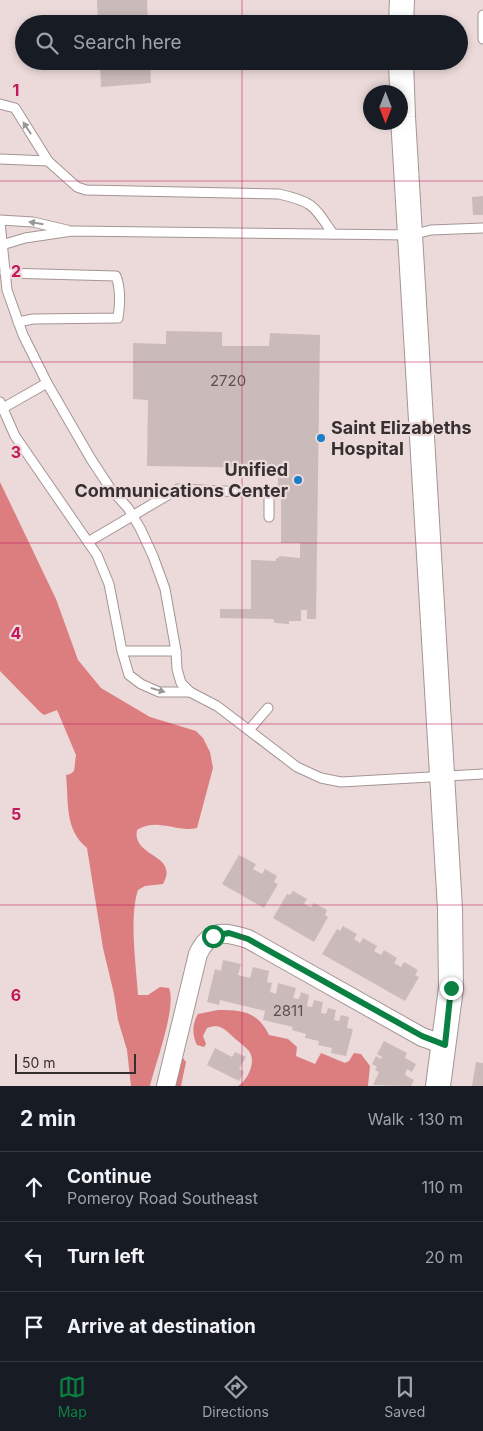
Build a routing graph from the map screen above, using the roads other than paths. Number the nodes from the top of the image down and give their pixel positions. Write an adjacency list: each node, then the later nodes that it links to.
1 (402, 0): 2 (main road)
2 (401, 15)
3 (483, 15): 4 (lane)
4 (483, 39)
5 (401, 70): 13 (main road)
6 (0, 104): 8 (lane, one-way to 6)
7 (0, 159): 8 (lane)
8 (48, 161): 12 (lane)
9 (0, 221): 11 (lane, one-way to 9); 14 (lane)
10 (483, 228): 13 (lane)
11 (72, 231): 12 (lane); 14 (lane)
12 (333, 234): 13 (lane)
13 (411, 236): 28 (main road)
14 (2, 245): 15 (lane)
15 (5, 273): 16 (lane); 16 (lane)
16 (18, 322): 17 (lane)
17 (48, 383): 18 (lane); 19 (lane)
18 (2, 405): 21 (lane)
19 (132, 516): 20 (lane); 21 (lane); 23 (lane)
20 (269, 517)
21 (88, 542): 22 (lane)
22 (122, 651): 23 (lane); 24 (lane, one-way to 24)
23 (176, 651): 24 (lane)
24 (190, 692): 26 (lane)
25 (268, 708): 26 (lane)
26 (249, 730): 28 (lane)
27 (483, 774): 28 (lane)
28 (441, 776): 29 (main road)
29 (445, 1045): 30 (street); 31 (main road)
30 (166, 1086)
31 (438, 1086)

